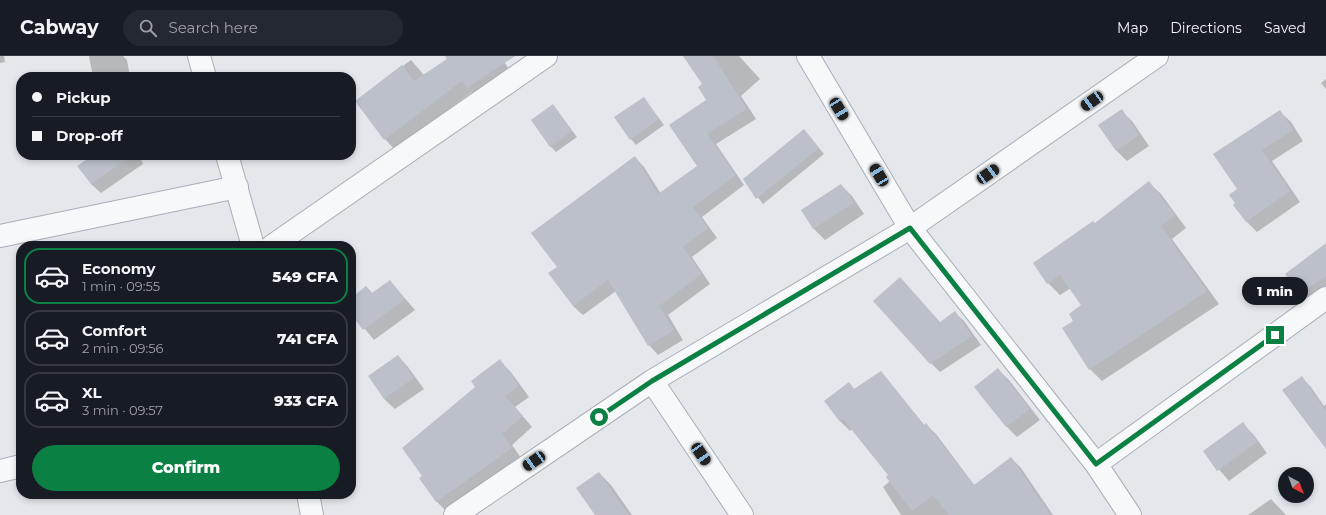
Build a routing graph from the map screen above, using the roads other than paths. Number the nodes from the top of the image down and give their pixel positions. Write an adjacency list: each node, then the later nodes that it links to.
1 (200, 56): 5 (street)
2 (546, 56): 11 (street)
3 (808, 56): 8 (street)
4 (1157, 56): 8 (street)
5 (204, 72)
6 (229, 160): 7 (street)
7 (237, 187): 9 (street); 10 (street)
8 (910, 228): 13 (street); 14 (street)
9 (0, 236)
10 (252, 241)
11 (279, 241)
12 (1326, 298): 14 (street)
13 (652, 381): 19 (street); 20 (street)
14 (1096, 464): 21 (street)
15 (16, 467): 16 (street)
16 (0, 471)
17 (309, 499): 18 (street)
18 (312, 515)
19 (455, 515)
20 (742, 515)
21 (1130, 515)

